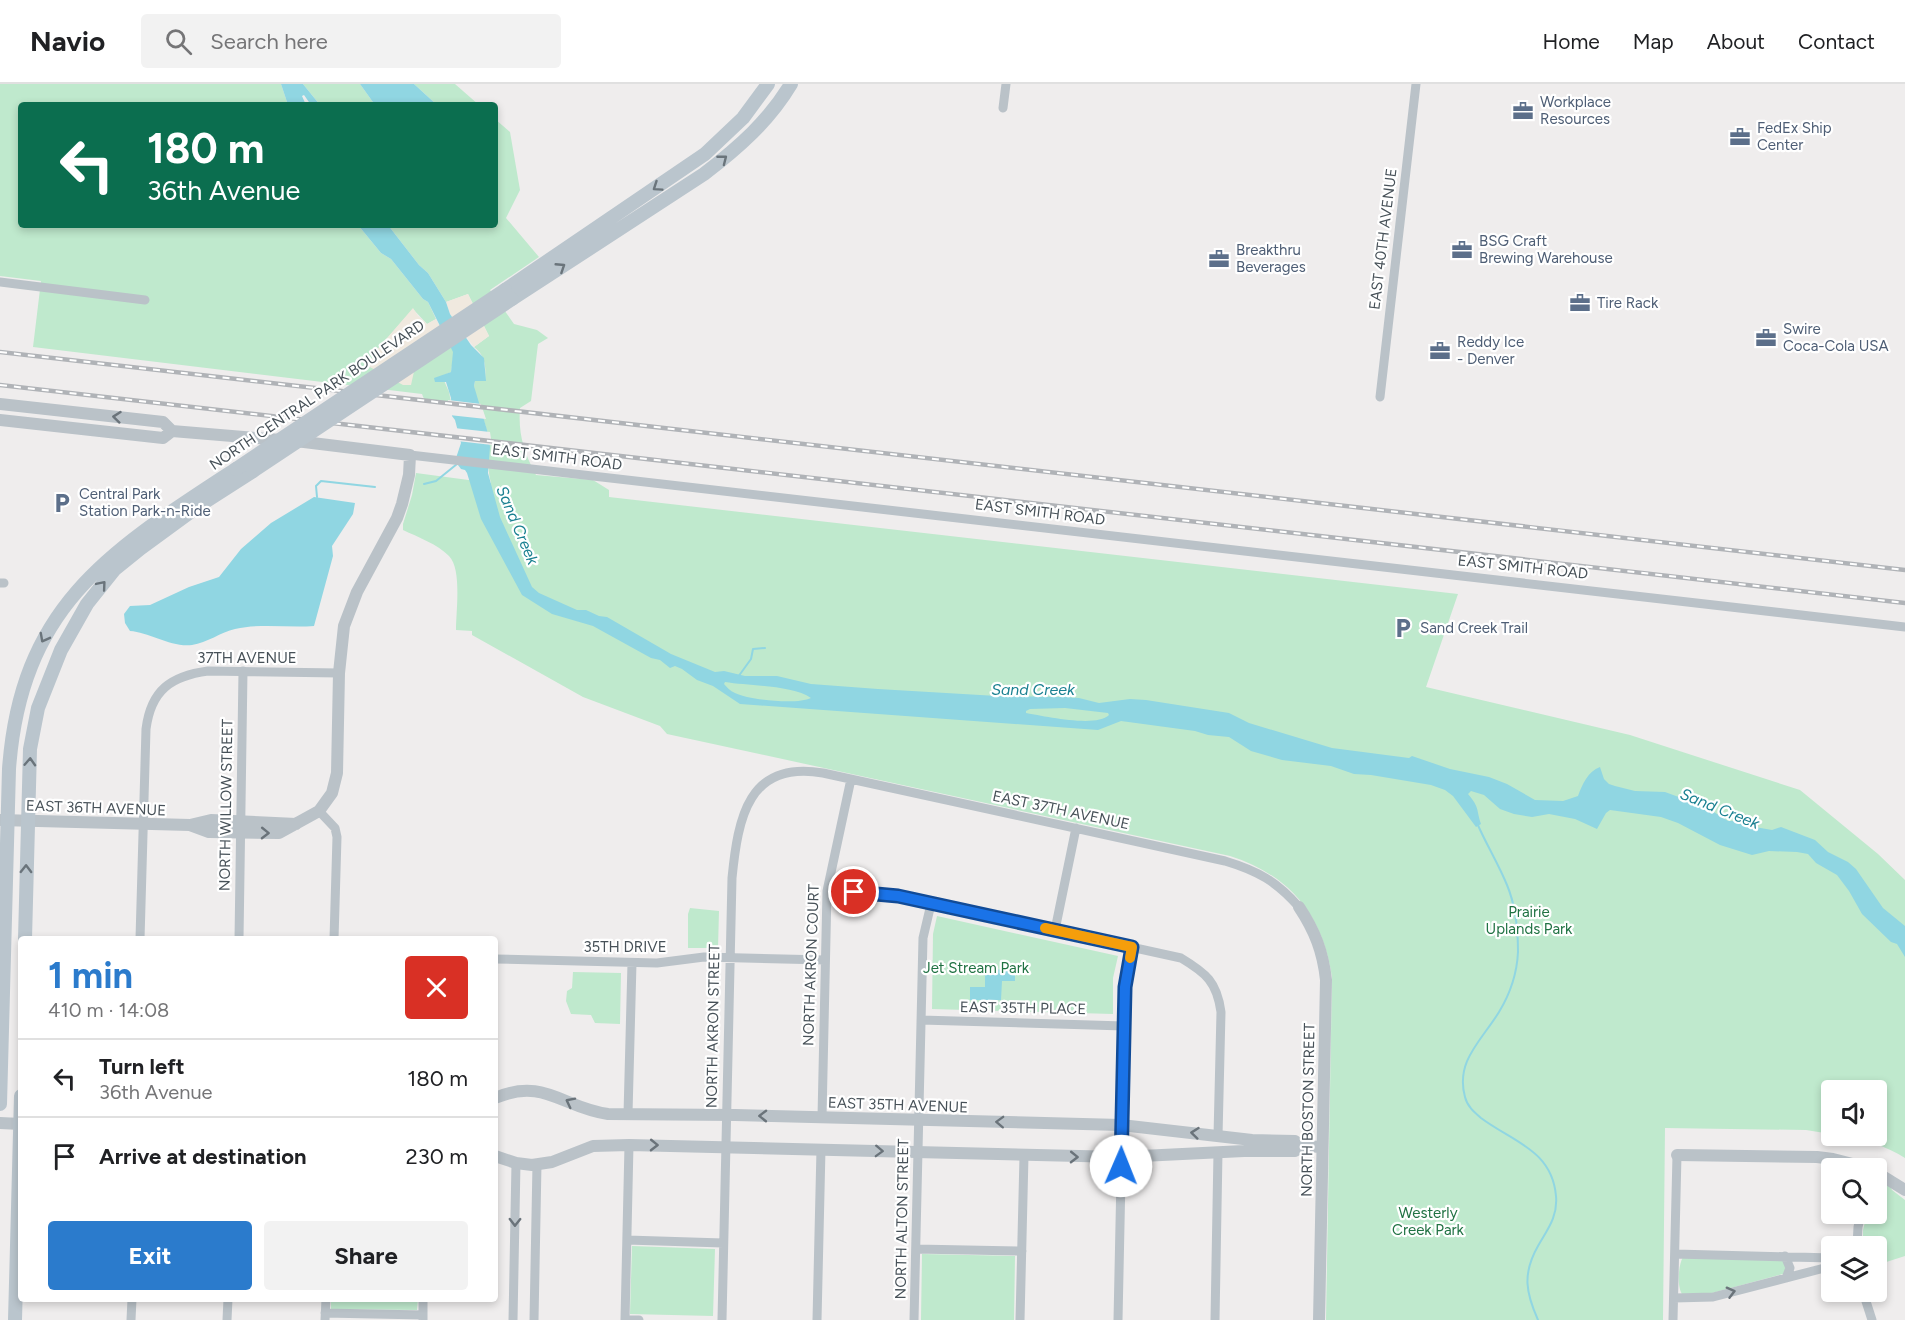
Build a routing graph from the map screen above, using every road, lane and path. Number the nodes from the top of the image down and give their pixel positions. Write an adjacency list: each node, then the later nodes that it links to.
1 (768, 84): 7 (main road, NORTH CENTRAL PARK BOULEVARD, one-way to 7)
2 (791, 84): 7 (main road, NORTH CENTRAL PARK BOULEVARD, one-way to 2)
3 (1006, 84): 5 (street)
4 (1416, 84): 9 (street, EAST 40TH AVENUE)
5 (1003, 108)
6 (0, 282): 8 (street)
7 (508, 295): 20 (main road, NORTH CENTRAL PARK BOULEVARD, one-way to 20, bridge); 21 (main road, NORTH CENTRAL PARK BOULEVARD, one-way to 7, bridge)
8 (145, 300)
9 (1380, 397)
10 (0, 404): 12 (street, EAST SMITH ROAD, one-way to 10)
11 (0, 420): 12 (street, EAST SMITH ROAD)
12 (172, 431): 13 (street, EAST SMITH ROAD)
13 (410, 455): 14 (street, EAST SMITH ROAD); 16 (street)
14 (1905, 627)
15 (243, 671): 16 (street, 37TH AVENUE); 22 (street, 37TH AVENUE); 23 (street, NORTH WILLOW STREET)
16 (339, 673): 19 (street)
17 (804, 770): 18 (street, EAST 37TH AVENUE); 34 (street, NORTH AKRON STREET)
18 (851, 780): 24 (street, EAST 37TH AVENUE); 25 (street, NORTH AKRON COURT)
19 (318, 811): 23 (street, EAST 36TH AVENUE); 32 (street)
20 (4, 820): 21 (street, EAST 36TH AVENUE); 41 (main road, NORTH CENTRAL PARK BOULEVARD)
21 (27, 821): 22 (street, EAST 36TH AVENUE); 29 (main road, NORTH CENTRAL PARK BOULEVARD, one-way to 21)
22 (144, 824): 23 (street, EAST 36TH AVENUE); 30 (street)
23 (240, 827): 31 (street, NORTH WILLOW STREET)
24 (1076, 828): 27 (street, EAST 37TH AVENUE); 28 (street)
25 (827, 891): 26 (street); 36 (street, NORTH AKRON COURT)
26 (931, 904): 28 (street); 38 (street, NORTH ALTON STREET)
27 (1299, 907): 54 (street, NORTH BOSTON STREET)
28 (1055, 930): 33 (street)
29 (25, 936)
30 (140, 936)
31 (238, 936)
32 (334, 936)
33 (1132, 947): 39 (street); 50 (street)
34 (730, 958): 36 (street, 35TH DRIVE); 37 (street, 35TH DRIVE); 44 (street, NORTH AKRON STREET)
35 (498, 959): 37 (street, 35TH DRIVE)
36 (825, 960): 45 (street, NORTH AKRON COURT)
37 (632, 963): 43 (street)
38 (921, 1020): 39 (street, EAST 35TH PLACE); 46 (street, NORTH ALTON STREET)
39 (1124, 1026): 49 (street)
40 (498, 1097): 43 (street, EAST 35TH AVENUE, one-way to 40)
41 (0, 1103): 42 (street)
42 (18, 1103)
43 (628, 1114): 44 (street, EAST 35TH AVENUE)
44 (726, 1115): 45 (street, EAST 35TH AVENUE, one-way to 44); 53 (street, NORTH AKRON STREET)
45 (822, 1117): 46 (street, EAST 35TH AVENUE)
46 (919, 1120): 49 (street, EAST 35TH AVENUE, one-way to 46); 56 (street, NORTH ALTON STREET)
47 (0, 1123): 48 (street)
48 (18, 1124)
49 (1121, 1125): 50 (street, EAST 35TH AVENUE, one-way to 49); 61 (street)
50 (1218, 1136): 52 (street, EAST 35TH AVENUE)
51 (629, 1145): 53 (street, EAST 35TH AVENUE, one-way to 53); 64 (street, EAST 35TH AVENUE); 68 (street)
52 (1303, 1146): 54 (street, EAST 35TH AVENUE); 57 (street, EAST 35TH AVENUE)
53 (726, 1147): 55 (street, EAST 35TH AVENUE); 69 (street, NORTH AKRON STREET)
54 (1322, 1147): 98 (street, NORTH BOSTON STREET)
55 (821, 1149): 56 (street, EAST 35TH AVENUE, one-way to 56); 93 (street)
56 (918, 1152): 59 (street, EAST 35TH AVENUE); 70 (street, NORTH ALTON STREET)
57 (1218, 1152): 61 (street, EAST 35TH AVENUE); 97 (street)
58 (1677, 1155): 62 (street); 72 (street)
59 (1024, 1156): 61 (street, EAST 35TH AVENUE, one-way to 61); 71 (street)
60 (498, 1157): 63 (street, EAST 35TH AVENUE)
61 (1121, 1157): 96 (street)
62 (1823, 1158)
63 (516, 1164): 64 (street, EAST 35TH AVENUE); 88 (street, one-way to 88)
64 (537, 1164): 89 (street)
65 (1887, 1179): 66 (street)
66 (1905, 1190)
67 (18, 1222): 85 (main road)
68 (627, 1240): 69 (street); 90 (street)
69 (723, 1243): 92 (street, NORTH AKRON STREET)
70 (916, 1248): 71 (street); 94 (street, NORTH ALTON STREET)
71 (1022, 1251): 95 (street)
72 (1675, 1254): 73 (street); 77 (street)
73 (1785, 1256): 74 (street); 76 (street)
74 (1821, 1258)
75 (1821, 1269): 76 (street)
76 (1786, 1278): 77 (street, one-way to 76)
77 (1674, 1298): 99 (street)
78 (132, 1302): 86 (street)
79 (228, 1302): 87 (street)
80 (326, 1302): 83 (street)
81 (423, 1302): 84 (street)
82 (1866, 1302): 100 (street)
83 (325, 1317): 84 (street)
84 (423, 1318)
85 (15, 1320)
86 (131, 1320)
87 (228, 1320)
88 (513, 1320)
89 (534, 1320)
90 (625, 1320): 91 (street)
91 (639, 1320)
92 (722, 1320)
93 (817, 1320)
94 (914, 1320)
95 (1020, 1320)
96 (1118, 1320)
97 (1215, 1320)
98 (1318, 1320)
99 (1673, 1320)
100 (1872, 1320)

